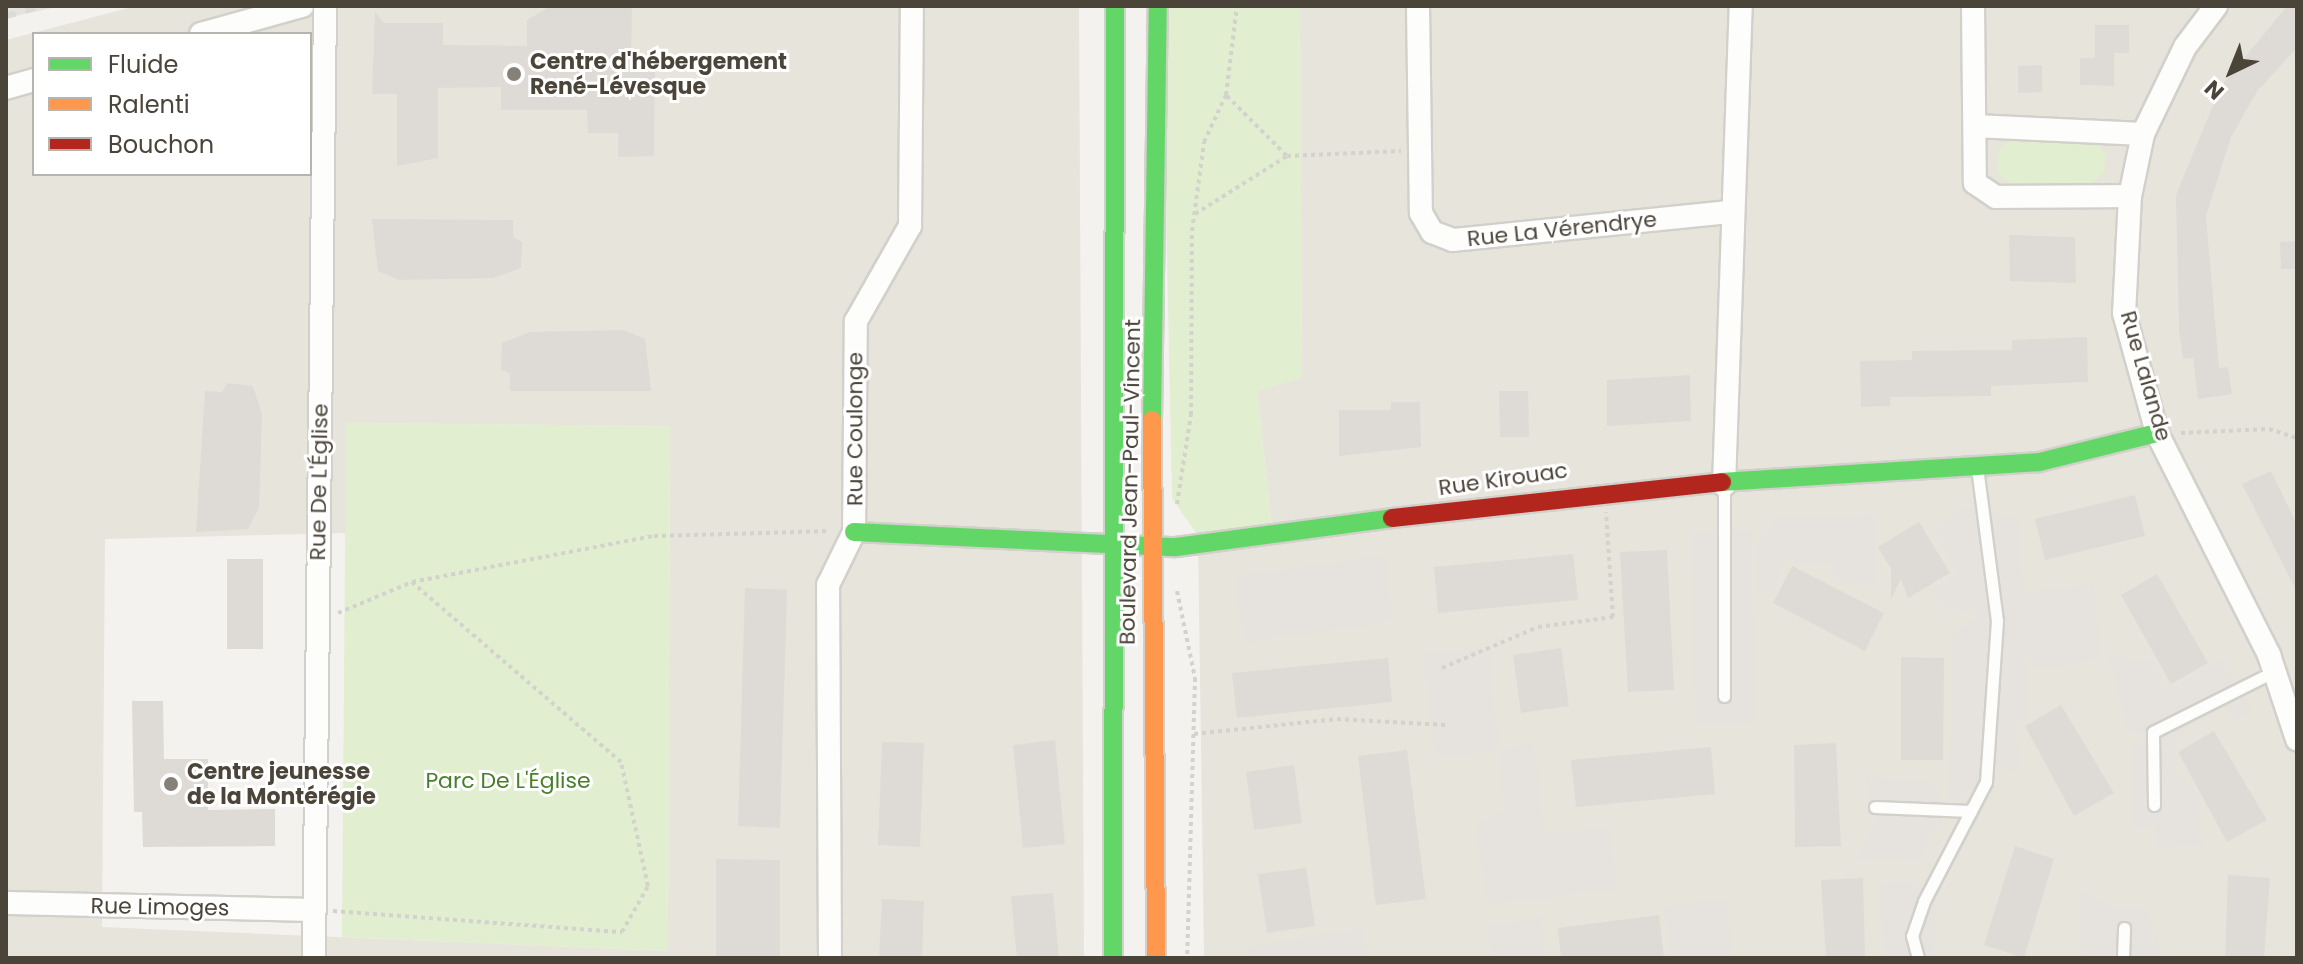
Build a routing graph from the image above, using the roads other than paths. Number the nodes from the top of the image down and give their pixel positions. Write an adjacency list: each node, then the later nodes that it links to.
1 (302, 6): 10 (street)
2 (325, 6): 30 (street, Rue De L'Église)
3 (912, 6): 20 (street, Rue Coulonge)
4 (1115, 6): 21 (street, Boulevard Jean-Paul-Vincent)
5 (1158, 6): 22 (street, Boulevard Jean-Paul-Vincent)
6 (1418, 6): 16 (street, Rue La Vérendrye)
7 (1741, 6): 16 (street)
8 (1973, 6): 13 (street)
9 (2216, 6): 14 (street, Rue Lalande)
10 (208, 32)
11 (32, 81): 12 (street)
12 (6, 88)
13 (1975, 126): 14 (street); 15 (street)
14 (2143, 134): 15 (street, Rue Lalande)
15 (2130, 196): 17 (street, Rue Lalande)
16 (1731, 212): 19 (street)
17 (2157, 433): 18 (street, Rue Kirouac); 23 (street, Rue Lalande)
18 (1977, 464): 19 (street, Rue Kirouac); 28 (lane)
19 (1724, 485): 22 (street, Rue Kirouac); 24 (lane)
20 (854, 532): 21 (street, Rue Kirouac); 33 (street, Rue Coulonge)
21 (1118, 539): 22 (street, Rue Kirouac); 34 (street, Boulevard Jean-Paul-Vincent)
22 (1150, 543): 35 (street, Boulevard Jean-Paul-Vincent)
23 (2275, 671): 25 (street, Rue Lalande); 26 (lane)
24 (1724, 696)
25 (2297, 739)
26 (2154, 805)
27 (1875, 807): 28 (lane)
28 (1971, 811): 36 (lane)
29 (6, 903): 30 (street, Rue Limoges)
30 (314, 910): 32 (street, Rue De L'Église)
31 (2124, 928): 37 (lane)
32 (314, 958)
33 (830, 958)
34 (1113, 958)
35 (1156, 958)
36 (1918, 958)
37 (2123, 958)

